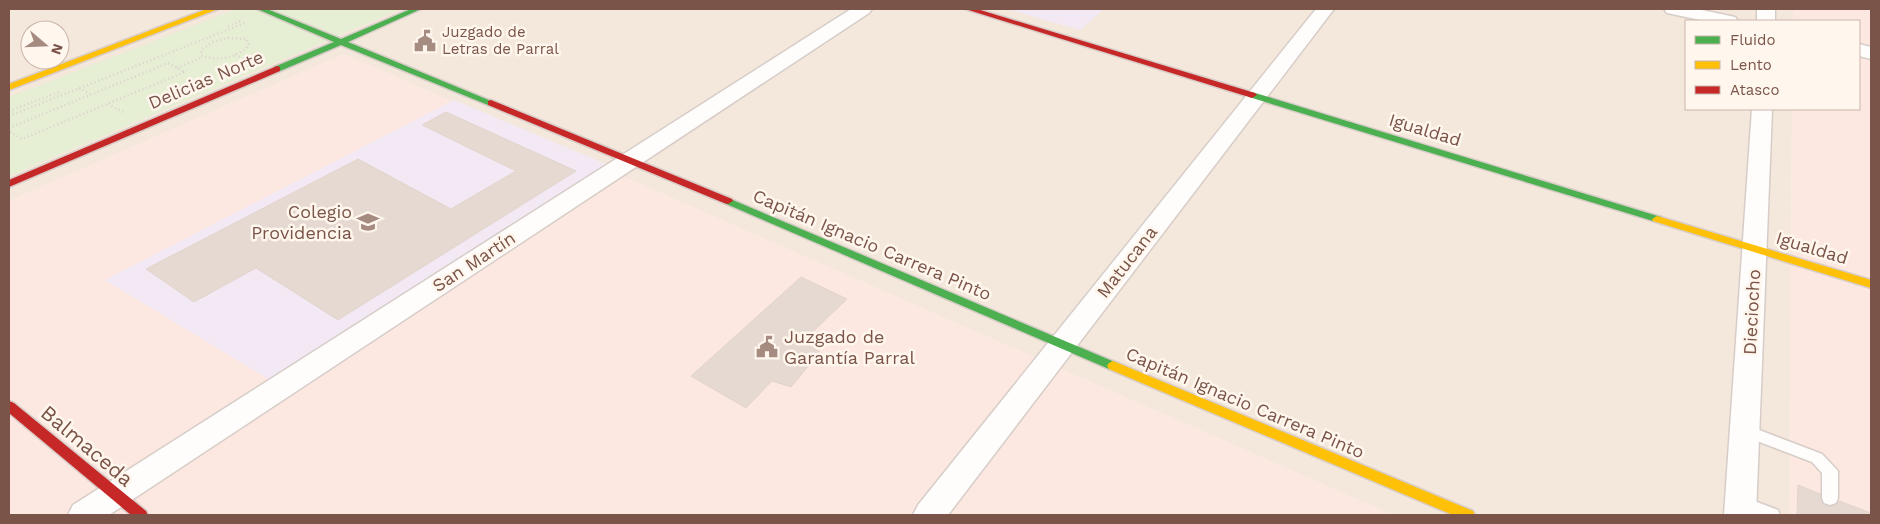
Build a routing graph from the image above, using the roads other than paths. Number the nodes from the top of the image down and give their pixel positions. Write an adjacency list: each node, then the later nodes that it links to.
1 (214, 9): 10 (main road)
2 (261, 9): 9 (main road, Capitán Ignacio Carrera Pinto)
3 (417, 9): 9 (main road, Delicias Norte)
4 (864, 9): 13 (street, San Martín)
5 (969, 9): 11 (main road, Igualdad)
6 (1325, 9): 11 (street, Matucana)
7 (1673, 9): 8 (street)
8 (1724, 20)
9 (343, 41): 13 (main road, Capitán Ignacio Carrera Pinto); 14 (main road, Delicias Norte)
10 (9, 87)
11 (1256, 96): 15 (main road, Igualdad); 17 (street, Matucana)
12 (1762, 110): 15 (street, Dieciocho)
13 (631, 160): 17 (main road, Capitán Ignacio Carrera Pinto); 20 (street, San Martín)
14 (9, 184)
15 (1755, 249): 16 (main road, Igualdad); 19 (street, Dieciocho)
16 (1871, 284)
17 (1062, 345): 25 (street, Matucana); 26 (main road, Capitán Ignacio Carrera Pinto)
18 (9, 406): 20 (main road, Balmaceda)
19 (1746, 431): 21 (lane); 22 (street, Dieciocho)
20 (116, 495): 23 (street, San Martín); 24 (main road, Balmaceda)
21 (1830, 498)
22 (1741, 509): 27 (lane)
23 (84, 515)
24 (141, 515)
25 (929, 515)
26 (1468, 515)
27 (1772, 515)

